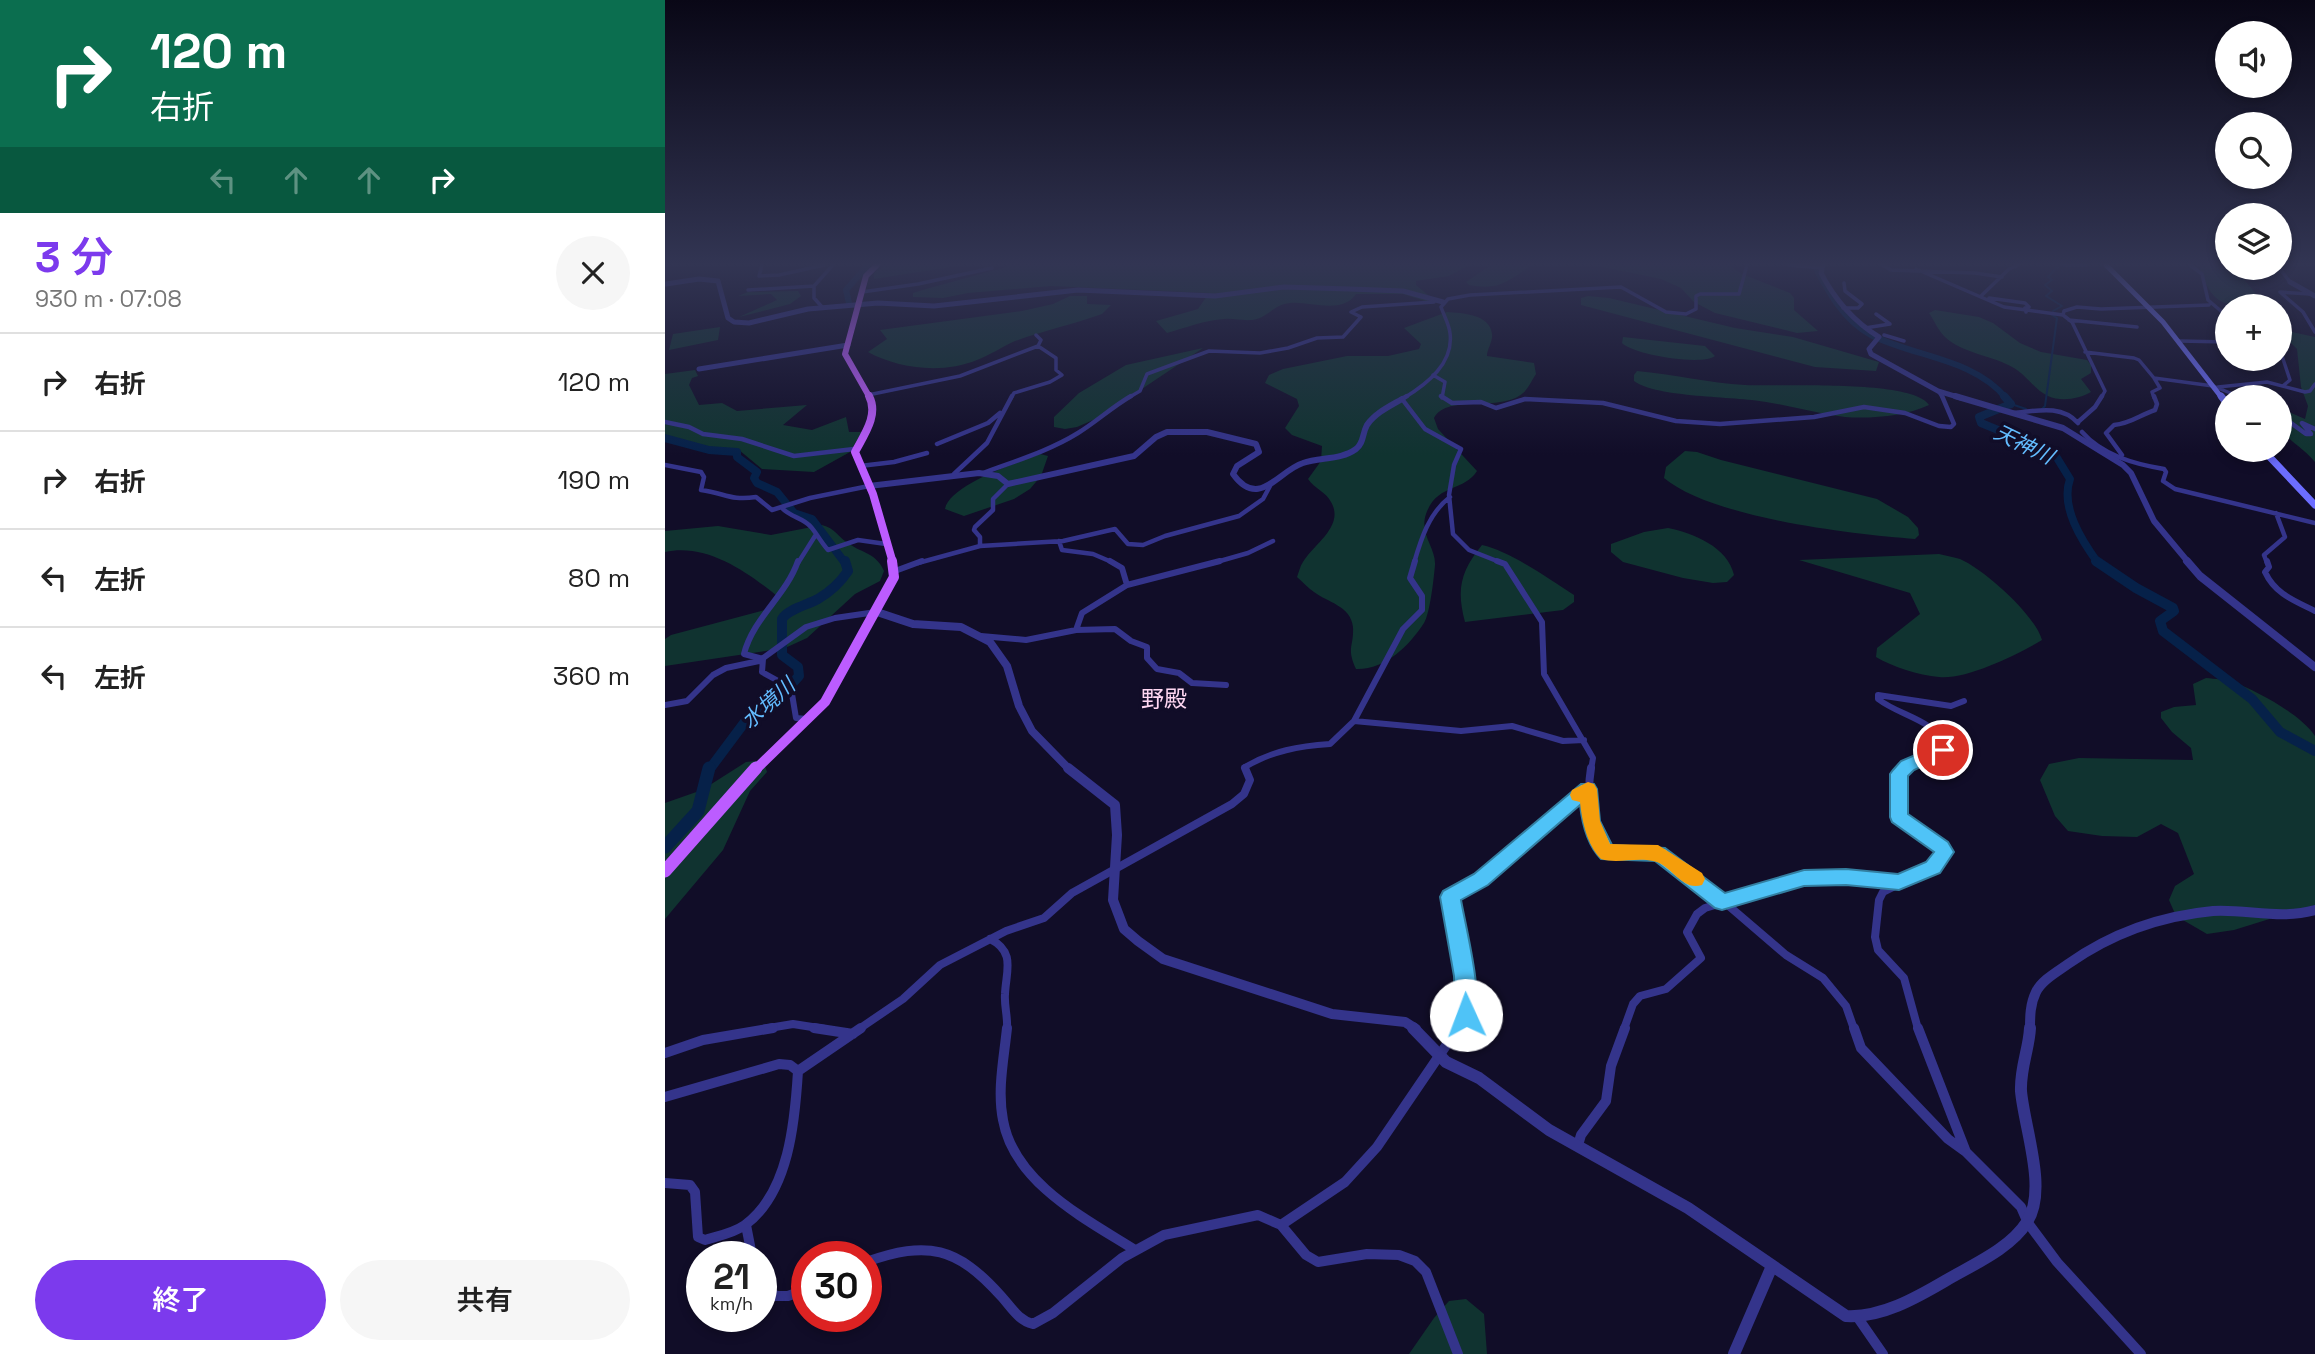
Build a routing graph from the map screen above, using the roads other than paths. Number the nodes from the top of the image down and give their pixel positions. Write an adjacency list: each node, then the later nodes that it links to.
1 (853, 328): 13 (main road)
2 (1351, 328): 43 (street)
3 (1449, 328): 18 (street)
4 (1865, 328): 9 (street)
5 (1873, 328): 9 (street)
6 (2073, 328): 15 (street)
7 (2168, 328): 11 (main road)
8 (1036, 335): 14 (street)
9 (1879, 337): 10 (street); 25 (street)
10 (1904, 341)
11 (2179, 341): 12 (street); 23 (main road)
12 (2215, 342)
13 (848, 345): 16 (street); 26 (main road)
14 (1038, 346): 26 (street); 28 (street)
15 (2085, 352): 19 (street); 31 (street)
16 (699, 369)
17 (2287, 371): 22 (street)
18 (1433, 375): 25 (street); 27 (street)
19 (2154, 378): 23 (street); 39 (street)
20 (2315, 384): 24 (street)
21 (2224, 385): 22 (street)
22 (2284, 385)
23 (2215, 386)
24 (2292, 388)
25 (1938, 391): 29 (street)
26 (868, 395): 37 (main road)
27 (1402, 399): 47 (street); 48 (street)
28 (1003, 412): 36 (street); 44 (street)
29 (2011, 412): 31 (street); 34 (street)
30 (665, 422): 37 (street)
31 (2078, 422): 35 (street)
32 (2292, 424): 33 (street)
33 (2315, 429)
34 (2072, 432): 35 (street); 65 (street)
35 (2082, 432): 39 (street)
36 (937, 444)
37 (854, 449): 42 (main road)
38 (927, 453): 42 (street)
39 (2125, 458): 51 (street)
40 (2274, 462): 49 (main road)
41 (665, 465): 50 (street)
42 (860, 466): 46 (main road)
43 (983, 473): 44 (street); 45 (street)
44 (954, 474): 46 (street)
45 (1008, 484): 47 (street); 57 (street)
46 (869, 486): 50 (street); 56 (main road)
47 (1270, 486): 54 (street)
48 (1450, 496): 70 (street); 71 (street)
49 (2315, 505)
50 (782, 508): 53 (street)
51 (2276, 513): 52 (street); 60 (street)
52 (2315, 523)
53 (815, 536): 56 (street); 64 (street)
54 (1059, 541): 57 (street); 59 (street)
55 (1273, 541): 59 (street)
56 (886, 544): 58 (main road)
57 (980, 546): 58 (street)
58 (895, 571): 61 (main road)
59 (1126, 585): 62 (street)
60 (2315, 611)
61 (877, 612): 63 (street); 64 (street); 69 (main road)
62 (1076, 630): 63 (street); 66 (street)
63 (981, 636): 74 (street)
64 (763, 659): 68 (street); 69 (street)
65 (2315, 667)
66 (1226, 685)
67 (1965, 701): 75 (street)
68 (665, 705)
69 (808, 719): 73 (main road)
70 (1353, 722): 71 (street); 74 (street)
71 (1584, 740): 72 (street)
72 (1588, 789): 76 (street); 81 (street)
73 (665, 871)
74 (1115, 871): 78 (street); 81 (street)
75 (1899, 882): 76 (street); 85 (street)
76 (1722, 902): 84 (street); 85 (street)
77 (2315, 910): 87 (street)
78 (990, 939): 79 (street); 91 (street)
79 (853, 1034): 80 (street); 82 (street)
80 (665, 1053)
81 (1437, 1056): 84 (street); 88 (street)
82 (798, 1071): 83 (street); 89 (street)
83 (665, 1097)
84 (1578, 1146): 93 (street)
85 (1966, 1152): 87 (street)
86 (665, 1183): 89 (street)
87 (2028, 1223): 94 (street); 98 (street)
88 (1282, 1224): 91 (street); 95 (street)
89 (746, 1225): 90 (street)
90 (749, 1241)
91 (1135, 1250): 92 (street)
92 (882, 1257)
93 (1772, 1266): 94 (street); 96 (street)
94 (1858, 1318): 97 (street)
95 (1458, 1354)
96 (1734, 1354)
97 (1883, 1354)
98 (2141, 1354)

